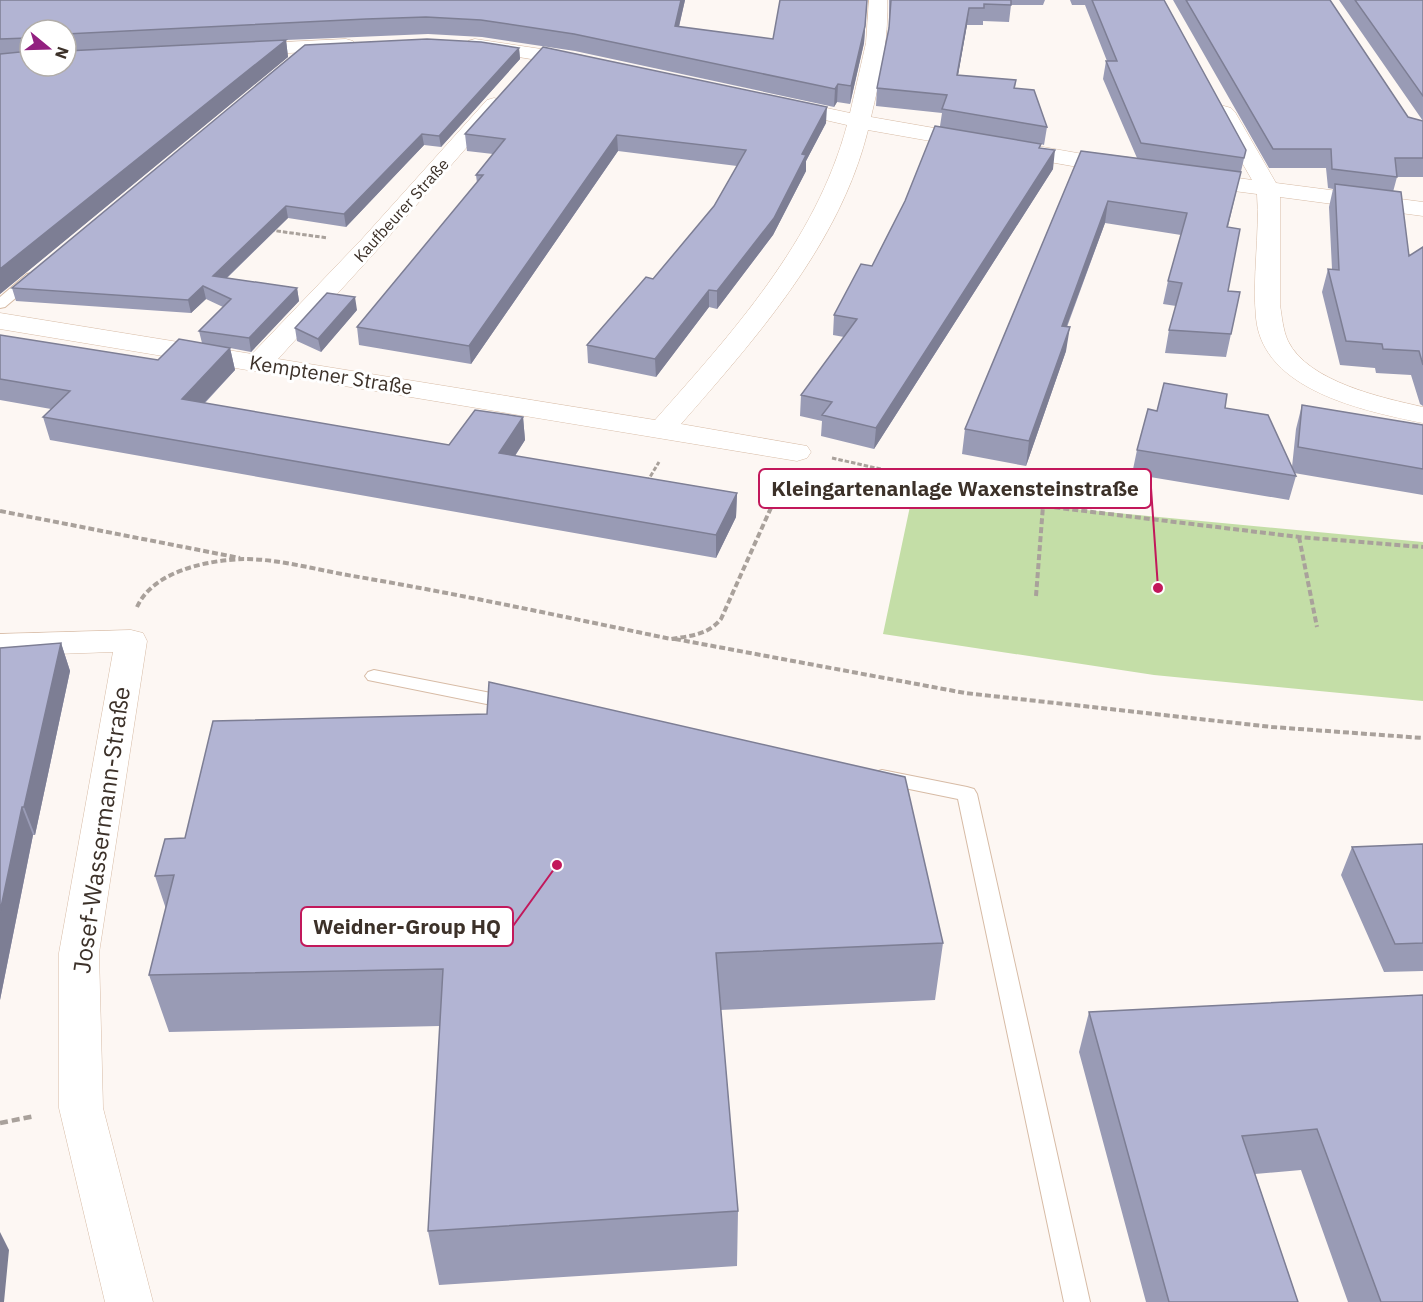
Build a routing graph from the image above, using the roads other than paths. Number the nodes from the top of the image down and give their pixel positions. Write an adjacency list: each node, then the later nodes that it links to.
1 (878, 0): 11 (street)
2 (368, 44): 4 (street)
3 (450, 44): 6 (street)
4 (308, 47): 5 (street); 7 (lane)
5 (217, 51)
6 (539, 53): 8 (street); 19 (street, Kaufbeurer Straße)
7 (291, 61)
8 (598, 64)
9 (1213, 90): 14 (street)
10 (759, 100): 11 (street)
11 (861, 122): 12 (street); 21 (street)
12 (1139, 171)
13 (1180, 177): 14 (street)
14 (1268, 190): 15 (street); 20 (street)
15 (1423, 209)
16 (46, 266): 17 (lane)
17 (0, 304)
18 (0, 321): 19 (street, Kemptener Straße)
19 (259, 363): 21 (street, Kemptener Straße)
20 (1423, 415)
21 (670, 430): 22 (street, Kemptener Straße)
22 (797, 452)
23 (0, 645): 27 (street, Josef-Wassermann-Straße)
24 (374, 676): 25 (lane)
25 (525, 706)
26 (862, 773): 28 (lane)
27 (129, 1302)
28 (1077, 1302)

